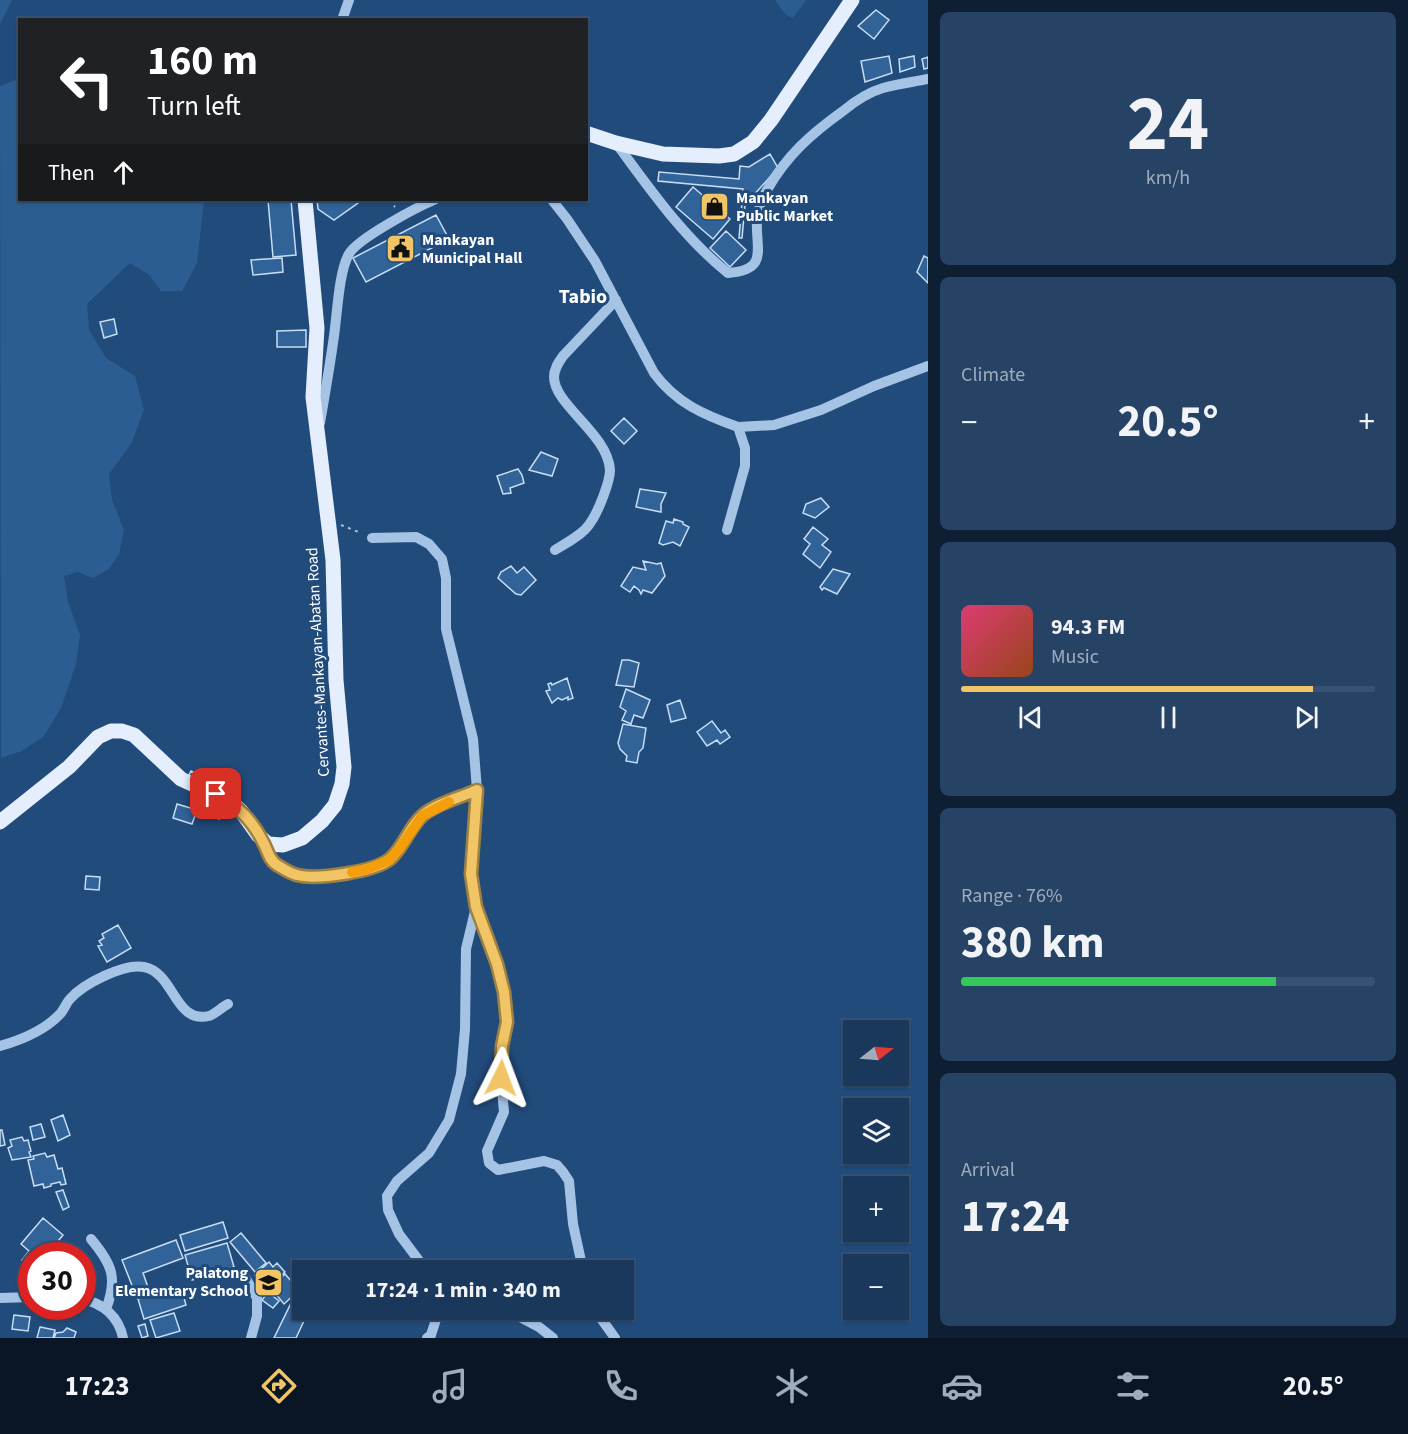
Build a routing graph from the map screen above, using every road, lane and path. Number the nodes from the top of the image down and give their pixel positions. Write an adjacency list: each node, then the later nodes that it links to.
1 (349, 0): 3 (street)
2 (852, 0): 6 (main road)
3 (343, 18)
4 (928, 80): 6 (street)
5 (588, 135): 6 (main road)
6 (616, 143)
7 (305, 201): 13 (main road, Cervantes-Mankayan-Abatan Road)
8 (432, 201): 13 (street)
9 (553, 201): 10 (street)
10 (616, 300): 12 (street); 17 (street)
11 (928, 366): 12 (street)
12 (738, 427): 15 (street)
13 (317, 441): 14 (main road, Cervantes-Mankayan-Abatan Road)
14 (328, 519): 16 (path); 20 (main road, Cervantes-Mankayan-Abatan Road)
15 (727, 530)
16 (372, 538): 18 (street)
17 (555, 550)
18 (477, 790): 20 (street); 21 (street)
19 (0, 822): 20 (main road)
20 (263, 840)
21 (476, 907): 25 (street); 26 (street)
22 (228, 1004): 23 (street)
23 (0, 1046)
24 (91, 1239): 31 (street)
25 (418, 1260)
26 (581, 1260)
27 (245, 1277): 36 (street)
28 (18, 1297): 29 (street)
29 (0, 1298)
30 (96, 1305): 31 (street)
31 (106, 1309): 35 (street)
32 (436, 1320): 37 (street)
33 (526, 1320): 38 (street)
34 (602, 1320): 39 (street)
35 (123, 1338)
36 (251, 1338)
37 (427, 1338)
38 (553, 1338)
39 (615, 1338)

